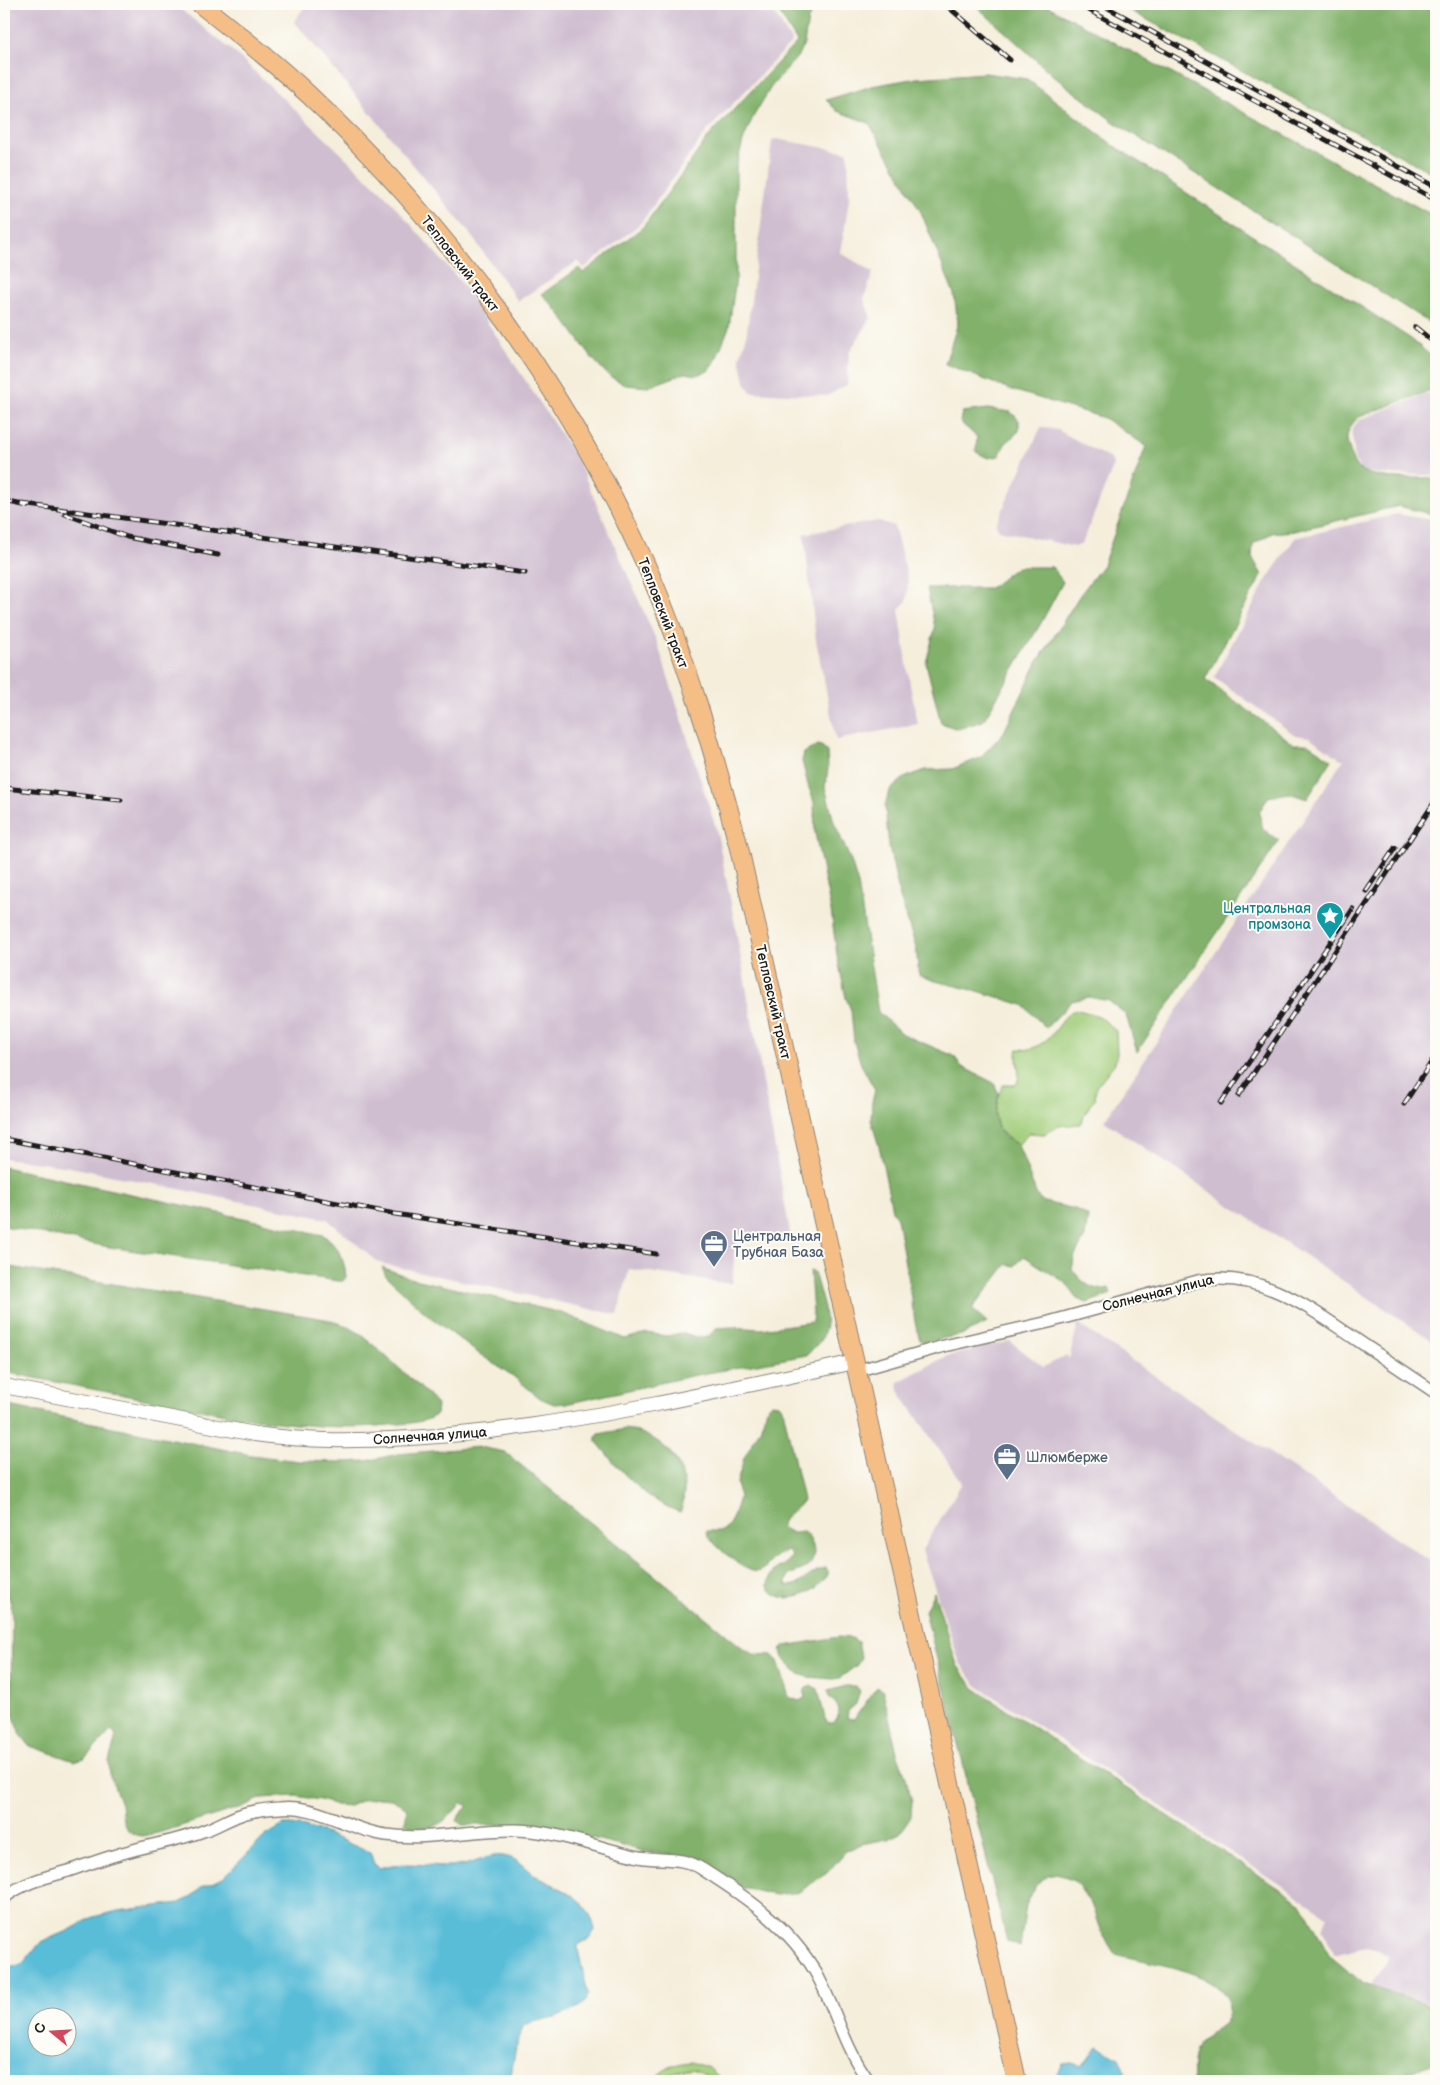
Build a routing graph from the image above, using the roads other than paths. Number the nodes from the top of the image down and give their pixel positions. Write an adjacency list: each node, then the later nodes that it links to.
1 (200, 4): 2 (main road, Тепловский тракт)
2 (855, 1366): 3 (street, Солнечная улица); 4 (street, Солнечная улица); 7 (main road, Тепловский тракт)
3 (4, 1386)
4 (1436, 1393)
5 (4, 1898): 6 (street)
6 (869, 2081)
7 (1017, 2081)

